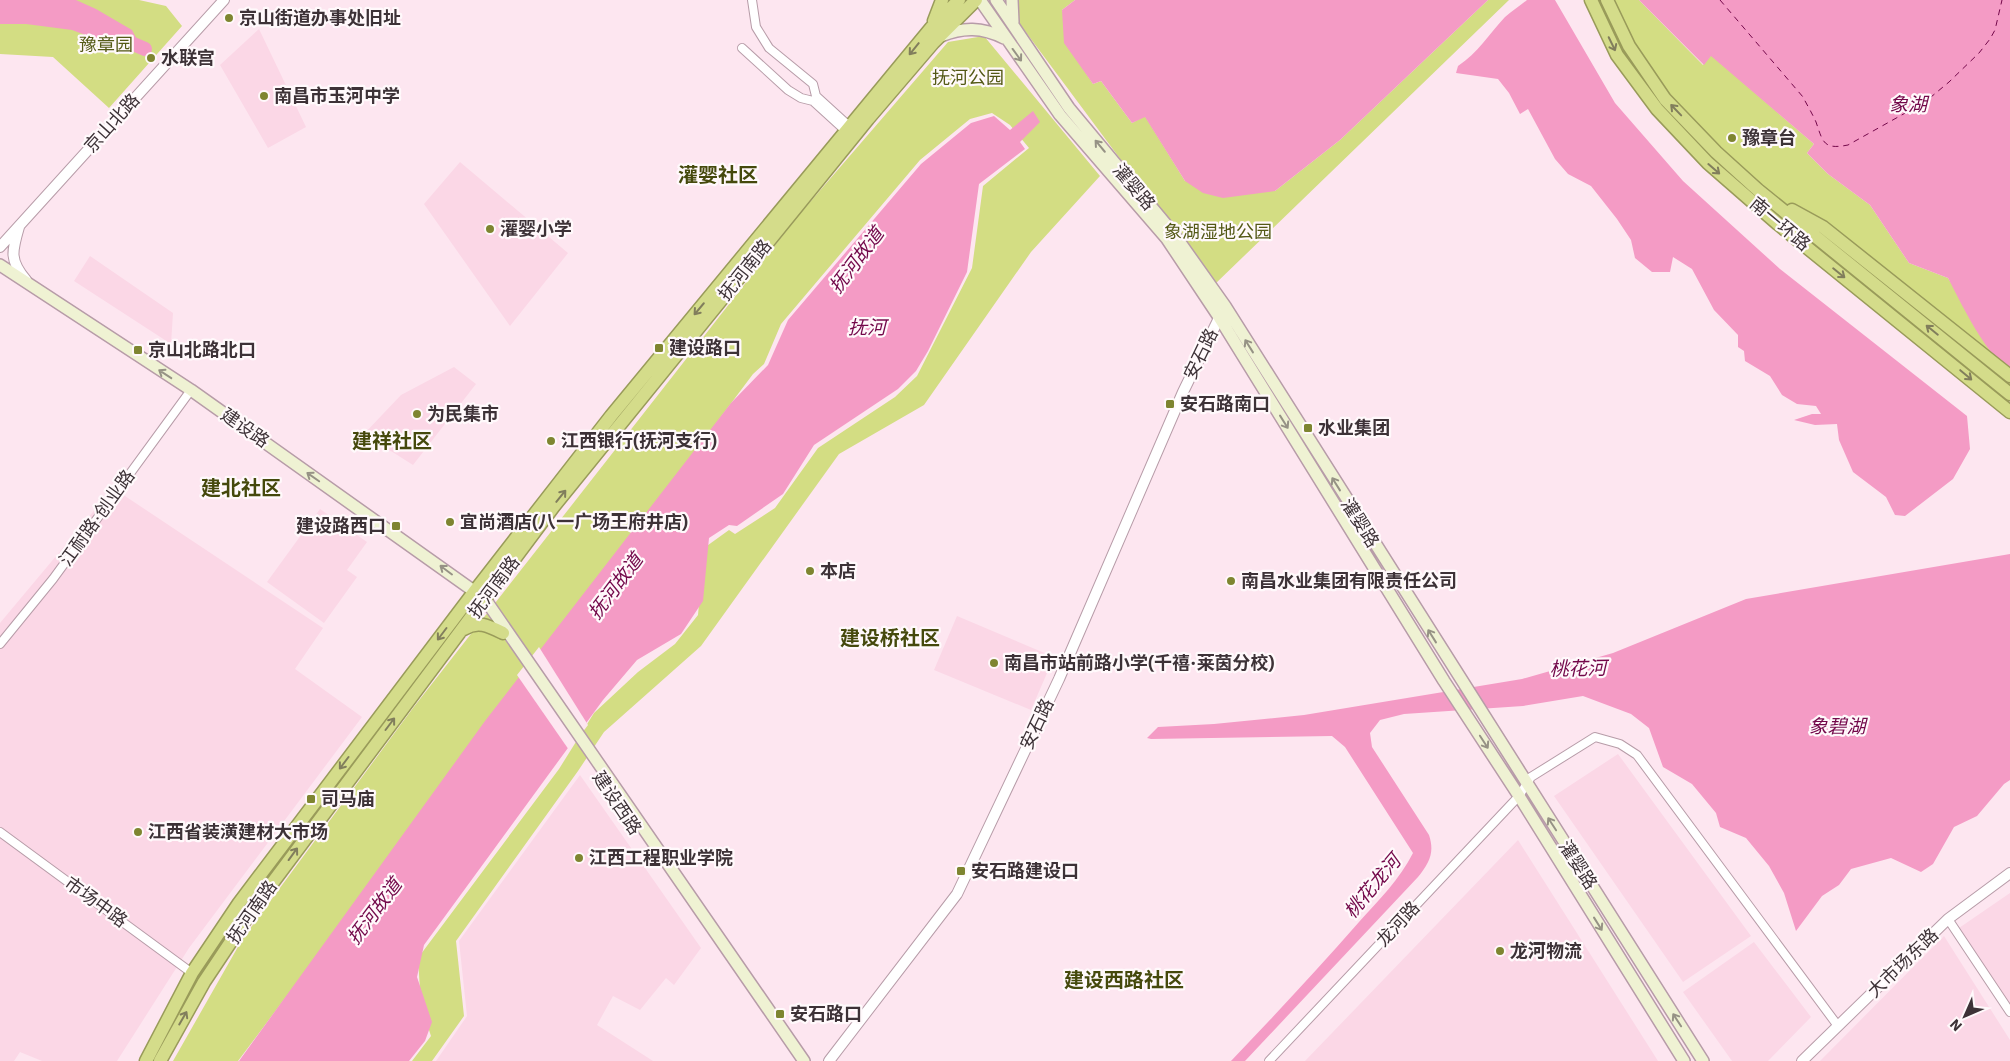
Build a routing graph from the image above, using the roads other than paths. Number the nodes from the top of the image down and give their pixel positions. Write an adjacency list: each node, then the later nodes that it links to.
1 (224, 0): 17 (street, 京山北路)
2 (752, 0): 15 (street)
3 (942, 0): 12 (highway)
4 (959, 0): 12 (highway, 抚河南路)
5 (976, 0): 12 (highway, 抚河南路)
6 (980, 0): 13 (main road, 灌婴路)
7 (996, 0): 11 (main road, 灌婴路)
8 (1012, 0): 11 (main road)
9 (1591, 0): 25 (highway, 南一环路, one-way to 25)
10 (1606, 0): 16 (highway, 南一环路, one-way to 10)
11 (1014, 27): 21 (main road, 灌婴路, one-way to 11)
12 (935, 33): 13 (main road); 15 (highway, 抚河南路, one-way to 15); 26 (highway, 抚河南路, one-way to 12)
13 (1006, 39): 21 (main road, 灌婴路, one-way to 21)
14 (742, 48): 15 (street)
15 (849, 129): 26 (highway, 抚河南路, one-way to 26)
16 (1758, 190): 22 (highway); 24 (highway, 南一环路, one-way to 16)
17 (20, 224): 18 (street, 京山北路); 20 (street)
18 (0, 247)
19 (0, 265): 20 (main road, 建设路)
20 (30, 285): 23 (main road, 建设路, one-way to 20)
21 (1222, 312): 31 (main road, 灌婴路, one-way to 21); 32 (main road, 灌婴路, one-way to 32); 43 (street, 安石路)
22 (2010, 376)
23 (191, 390): 26 (main road, 建设路, one-way to 23); 29 (street, 江耐路·创业路)
24 (2010, 394)
25 (2010, 412)
26 (478, 597): 27 (highway, 抚河南路); 28 (main road, 建设西路); 36 (highway, 抚河南路, one-way to 36)
27 (461, 630): 28 (highway); 40 (highway, 抚河南路, one-way to 27)
28 (506, 631): 30 (main road, 建设西路)
29 (0, 644)
30 (600, 772): 41 (main road, 建设西路); 42 (main road, 建设西路)
31 (1527, 785): 32 (street, 龙河路); 38 (street, 龙河路); 46 (main road, 灌婴路, one-way to 31)
32 (1519, 796): 44 (street, 龙河路); 45 (main road, 灌婴路, one-way to 45)
33 (0, 832): 36 (street, 市场中路)
34 (2010, 873): 35 (street, 大市场东路)
35 (1948, 919): 37 (street); 38 (street, 大市场东路)
36 (192, 973): 39 (highway, 抚河南路)
37 (2010, 1012)
38 (1838, 1026): 47 (street, 大市场东路)
39 (146, 1061)
40 (160, 1061)
41 (797, 1061)
42 (804, 1061)
43 (829, 1061)
44 (1269, 1061)
45 (1684, 1061)
46 (1703, 1061)
47 (1802, 1061)

